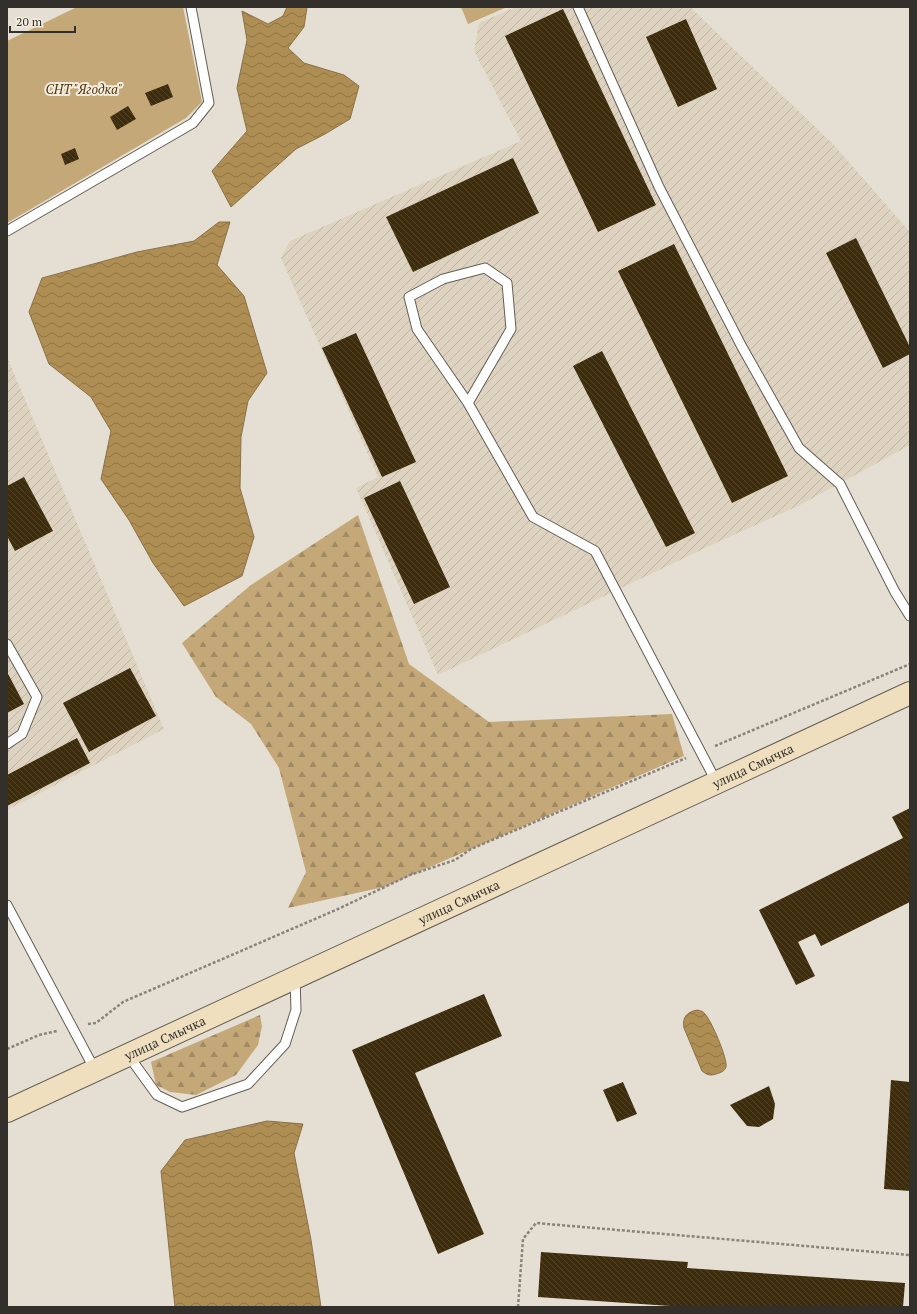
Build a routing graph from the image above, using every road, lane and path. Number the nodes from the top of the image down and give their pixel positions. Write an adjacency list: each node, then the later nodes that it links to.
1 (191, 7): 3 (lane)
2 (578, 7): 5 (lane)
3 (7, 231)
4 (468, 402): 4 (lane); 10 (lane)
5 (910, 616)
6 (7, 644): 9 (lane)
7 (910, 664): 10 (path)
8 (910, 693): 11 (street, улица Смычка)
9 (7, 744)
10 (700, 752): 11 (lane); 14 (path)
11 (717, 783): 13 (street, улица Смычка)
12 (7, 905): 14 (lane)
13 (295, 978): 16 (street, улица Смычка); 16 (lane)
14 (72, 1028): 15 (path); 17 (lane)
15 (7, 1049)
16 (128, 1055): 17 (street, улица Смычка)
17 (95, 1070): 18 (street, улица Смычка)
18 (7, 1111)
19 (910, 1255): 20 (path)
20 (518, 1307)

